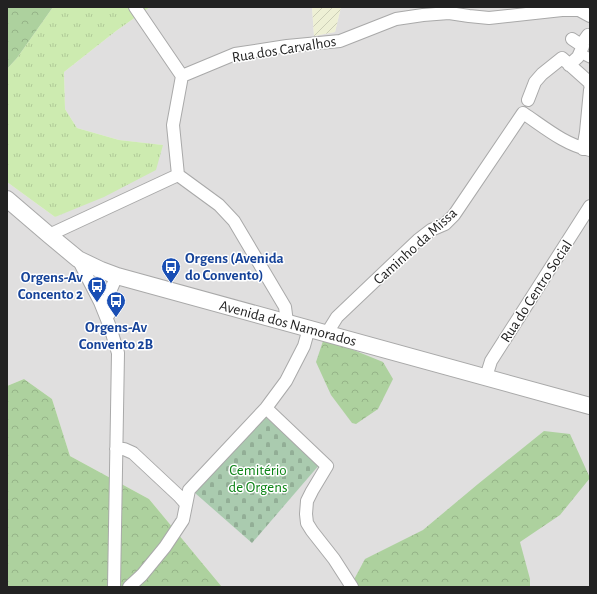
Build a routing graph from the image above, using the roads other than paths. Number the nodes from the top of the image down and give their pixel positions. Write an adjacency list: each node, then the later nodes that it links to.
1 (135, 7): 7 (street)
2 (579, 9): 3 (street); 7 (street, Rua dos Carvalhos)
3 (590, 16)
4 (590, 36): 5 (street)
5 (581, 49): 6 (street)
6 (571, 66): 8 (street); 10 (street)
7 (182, 76): 12 (street)
8 (590, 84)
9 (590, 90): 11 (street)
10 (528, 100)
11 (586, 150): 23 (street, Caminho da Missa)
12 (178, 175): 15 (street); 20 (street)
13 (7, 199): 15 (street, Avenida dos Namorados)
14 (590, 206): 24 (street, Rua do Centro Social)
15 (49, 235): 16 (street, Avenida dos Namorados)
16 (78, 258): 17 (street, Avenida dos Namorados); 19 (street)
17 (102, 270): 18 (street, Avenida dos Namorados); 19 (street)
18 (117, 276): 20 (street, Avenida dos Namorados); 21 (street)
19 (100, 302): 21 (street)
20 (287, 322): 22 (street, Avenida dos Namorados)
21 (110, 327): 27 (street)
22 (310, 328): 23 (street, Avenida dos Namorados); 26 (street)
23 (327, 333): 24 (street, Avenida dos Namorados)
24 (486, 377): 25 (street, Avenida dos Namorados)
25 (590, 406)
26 (266, 408): 28 (street); 31 (street)
27 (116, 449): 28 (street); 29 (street)
28 (186, 504): 30 (street)
29 (114, 587)
30 (129, 587)
31 (352, 587)

